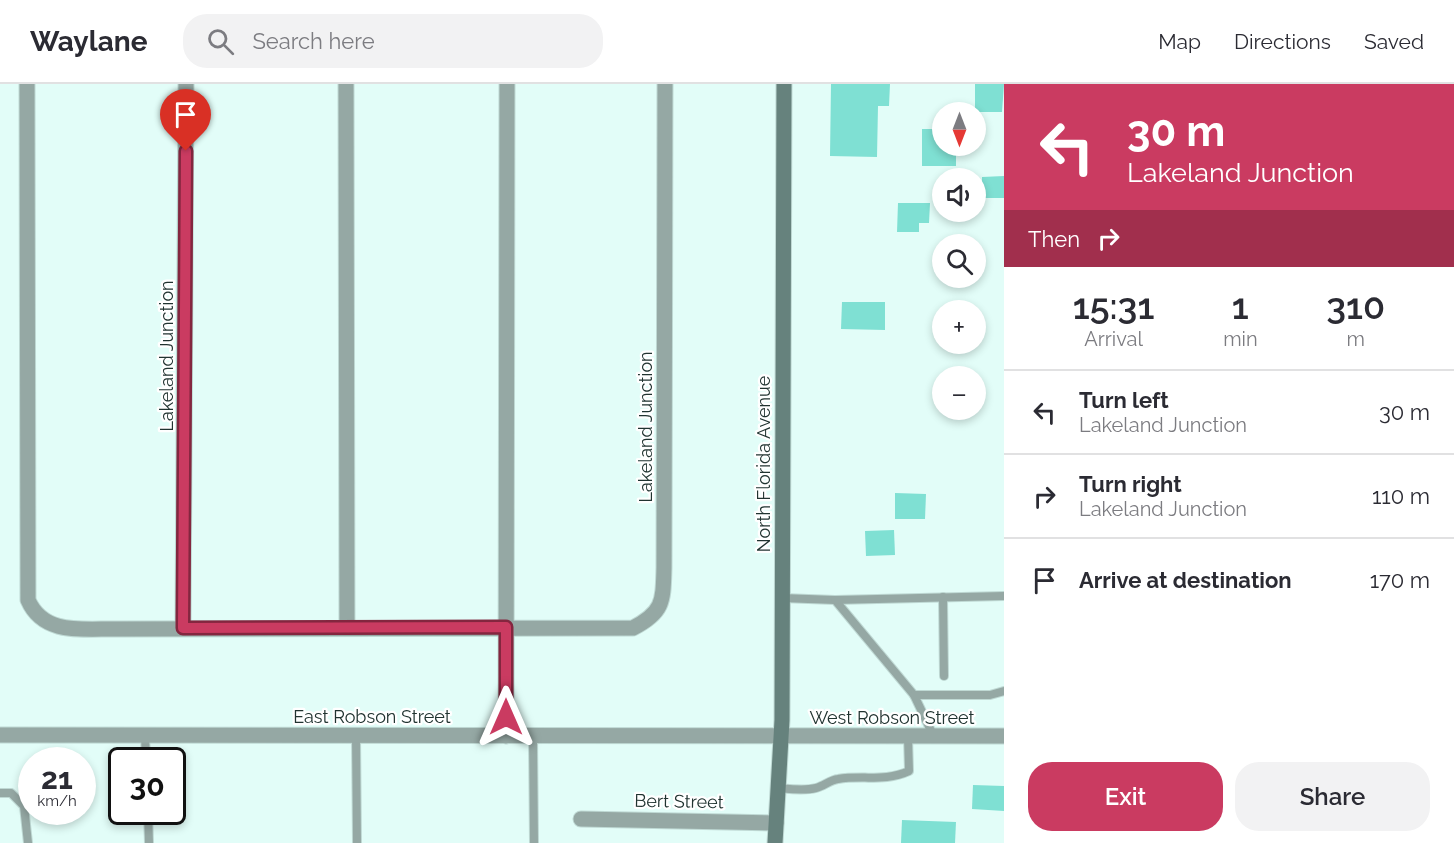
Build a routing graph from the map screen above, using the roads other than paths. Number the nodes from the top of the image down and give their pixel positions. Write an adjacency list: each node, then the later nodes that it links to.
1 (27, 84): 13 (street, Lakeland Junction)
2 (186, 84): 13 (street, Lakeland Junction)
3 (346, 84): 11 (street)
4 (507, 84): 12 (street)
5 (664, 84): 12 (street, Lakeland Junction)
6 (784, 84): 9 (street, North Florida Avenue)
7 (1004, 596): 8 (lane)
8 (943, 597): 10 (lane); 14 (lane)
9 (782, 598): 10 (lane); 23 (street, North Florida Avenue)
10 (835, 600): 16 (lane)
11 (347, 627): 12 (street, Lakeland Junction); 13 (street, Lakeland Junction)
12 (506, 627): 20 (street)
13 (183, 628)
14 (944, 676)
15 (1004, 691): 16 (lane)
16 (914, 695): 25 (lane)
17 (0, 735): 18 (street, East Robson Street)
18 (145, 735): 19 (street, East Robson Street); 26 (lane)
19 (356, 736): 20 (street, East Robson Street); 34 (lane)
20 (506, 736): 21 (street, East Robson Street)
21 (533, 736): 23 (street, East Robson Street); 35 (lane)
22 (1004, 736): 25 (street, West Robson Street)
23 (781, 737): 24 (street, West Robson Street); 27 (street, North Florida Avenue)
24 (908, 737): 25 (street, West Robson Street); 27 (lane)
25 (934, 737)
26 (145, 747)
27 (778, 789): 30 (street, North Florida Avenue)
28 (0, 793): 32 (lane)
29 (581, 819): 30 (street, Bert Street)
30 (776, 823): 36 (street, North Florida Avenue)
31 (148, 825): 33 (lane)
32 (28, 843)
33 (149, 843)
34 (357, 843)
35 (534, 843)
36 (775, 843)

